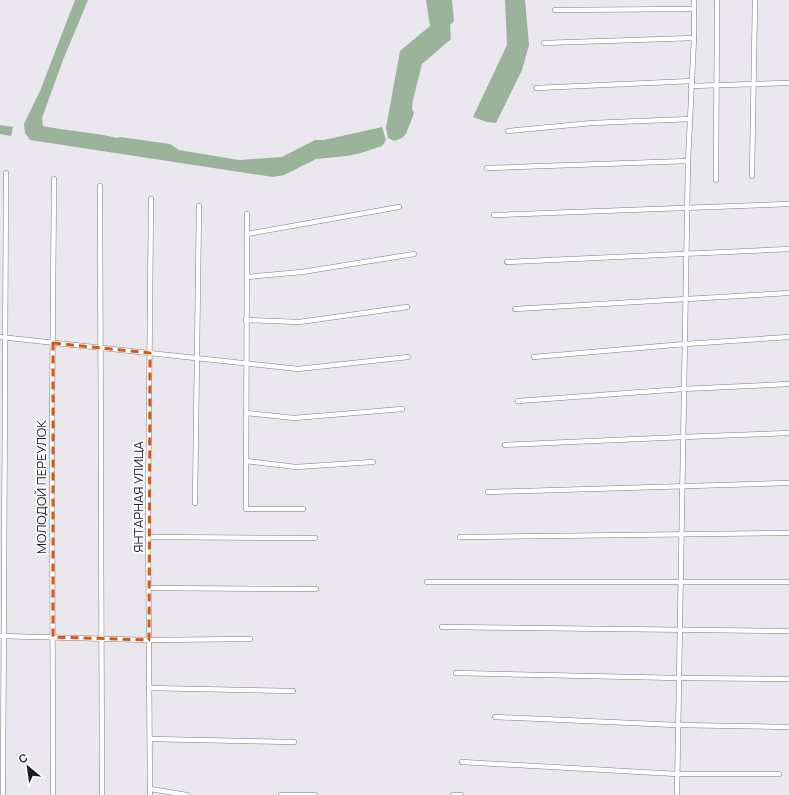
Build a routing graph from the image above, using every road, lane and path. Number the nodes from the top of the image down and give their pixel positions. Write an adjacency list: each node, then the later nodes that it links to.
1 (694, 0): 4 (street)
2 (718, 0): 11 (street)
3 (755, 0): 10 (street)
4 (694, 9): 5 (street); 6 (street)
5 (555, 10)
6 (694, 38): 7 (street); 9 (street)
7 (544, 43)
8 (789, 83): 10 (street)
9 (691, 84): 11 (street); 12 (street); 13 (street)
10 (754, 84): 11 (street); 18 (street)
11 (717, 85): 20 (street)
12 (536, 88)
13 (690, 119): 14 (street); 15 (street)
14 (508, 131)
15 (688, 161): 16 (street); 26 (street)
16 (487, 168)
17 (6, 173): 40 (street)
18 (752, 176)
19 (54, 179): 42 (street, МОЛОДОЙ ПЕРЕУЛОК)
20 (716, 180)
21 (100, 186): 44 (street)
22 (151, 199): 45 (street, ЯНТАРНАЯ УЛИЦА)
23 (789, 204): 26 (street)
24 (199, 206): 48 (street)
25 (400, 208): 29 (street)
26 (687, 208): 28 (street); 31 (street)
27 (247, 214): 29 (street)
28 (494, 215)
29 (247, 234): 34 (street)
30 (789, 249): 31 (street)
31 (686, 253): 33 (street); 36 (street)
32 (414, 254): 34 (street)
33 (507, 262)
34 (247, 277): 39 (street)
35 (789, 293): 36 (street)
36 (686, 299): 38 (street); 43 (street)
37 (406, 307): 39 (street)
38 (514, 308)
39 (246, 320): 49 (street)
40 (2, 337): 42 (street); 78 (street)
41 (789, 337): 43 (street)
42 (53, 343): 44 (street); 79 (street, МОЛОДОЙ ПЕРЕУЛОК)
43 (685, 344): 47 (street); 51 (street)
44 (100, 347): 45 (street); 80 (street)
45 (150, 353): 48 (street); 67 (street, ЯНТАРНАЯ УЛИЦА)
46 (408, 357): 49 (street)
47 (534, 357)
48 (197, 358): 49 (street); 63 (street)
49 (246, 364): 54 (street)
50 (789, 384): 51 (street)
51 (683, 389): 52 (street); 56 (street)
52 (518, 401)
53 (402, 409): 54 (street)
54 (246, 413): 58 (street)
55 (789, 433): 56 (street)
56 (683, 437): 57 (street); 61 (street)
57 (505, 445)
58 (246, 460): 59 (street); 64 (street)
59 (373, 462)
60 (789, 483): 61 (street)
61 (681, 485): 62 (street); 65 (street)
62 (488, 492)
63 (195, 503)
64 (303, 509)
65 (681, 533): 66 (street); 68 (street); 70 (street)
66 (789, 533)
67 (149, 537): 69 (street); 73 (street, ЯНТАРНАЯ УЛИЦА)
68 (460, 537)
69 (315, 538)
70 (680, 581): 71 (street); 72 (street); 76 (street)
71 (427, 582)
72 (789, 582)
73 (149, 588): 74 (street); 82 (street, ЯНТАРНАЯ УЛИЦА)
74 (316, 589)
75 (442, 627): 76 (street)
76 (680, 629): 77 (street); 84 (street)
77 (789, 631)
78 (2, 636): 79 (street); 97 (street)
79 (53, 637): 80 (street); 99 (street, МОЛОДОЙ ПЕРЕУЛОК)
80 (101, 638): 82 (street); 100 (street)
81 (250, 639): 82 (street)
82 (149, 640): 86 (street, ЯНТАРНАЯ УЛИЦА)
83 (456, 673): 84 (street)
84 (678, 678): 85 (street); 89 (street)
85 (789, 679)
86 (150, 688): 87 (street); 91 (street, ЯНТАРНАЯ УЛИЦА)
87 (293, 690)
88 (496, 717): 89 (street)
89 (678, 725): 90 (street); 94 (street)
90 (789, 727)
91 (150, 739): 92 (street); 96 (street, ЯНТАРНАЯ УЛИЦА)
92 (294, 742)
93 (462, 762): 94 (street)
94 (677, 774): 95 (street); 107 (street)
95 (780, 774)
96 (150, 789): 101 (street, ЯНТАРНАЯ УЛИЦА); 102 (street)
97 (1, 793): 98 (street)
98 (9, 795)
99 (53, 795)
100 (102, 795)
101 (150, 795)
102 (187, 795)
103 (281, 795): 104 (street)
104 (315, 795)
105 (453, 795): 106 (street)
106 (461, 795)
107 (677, 795)

